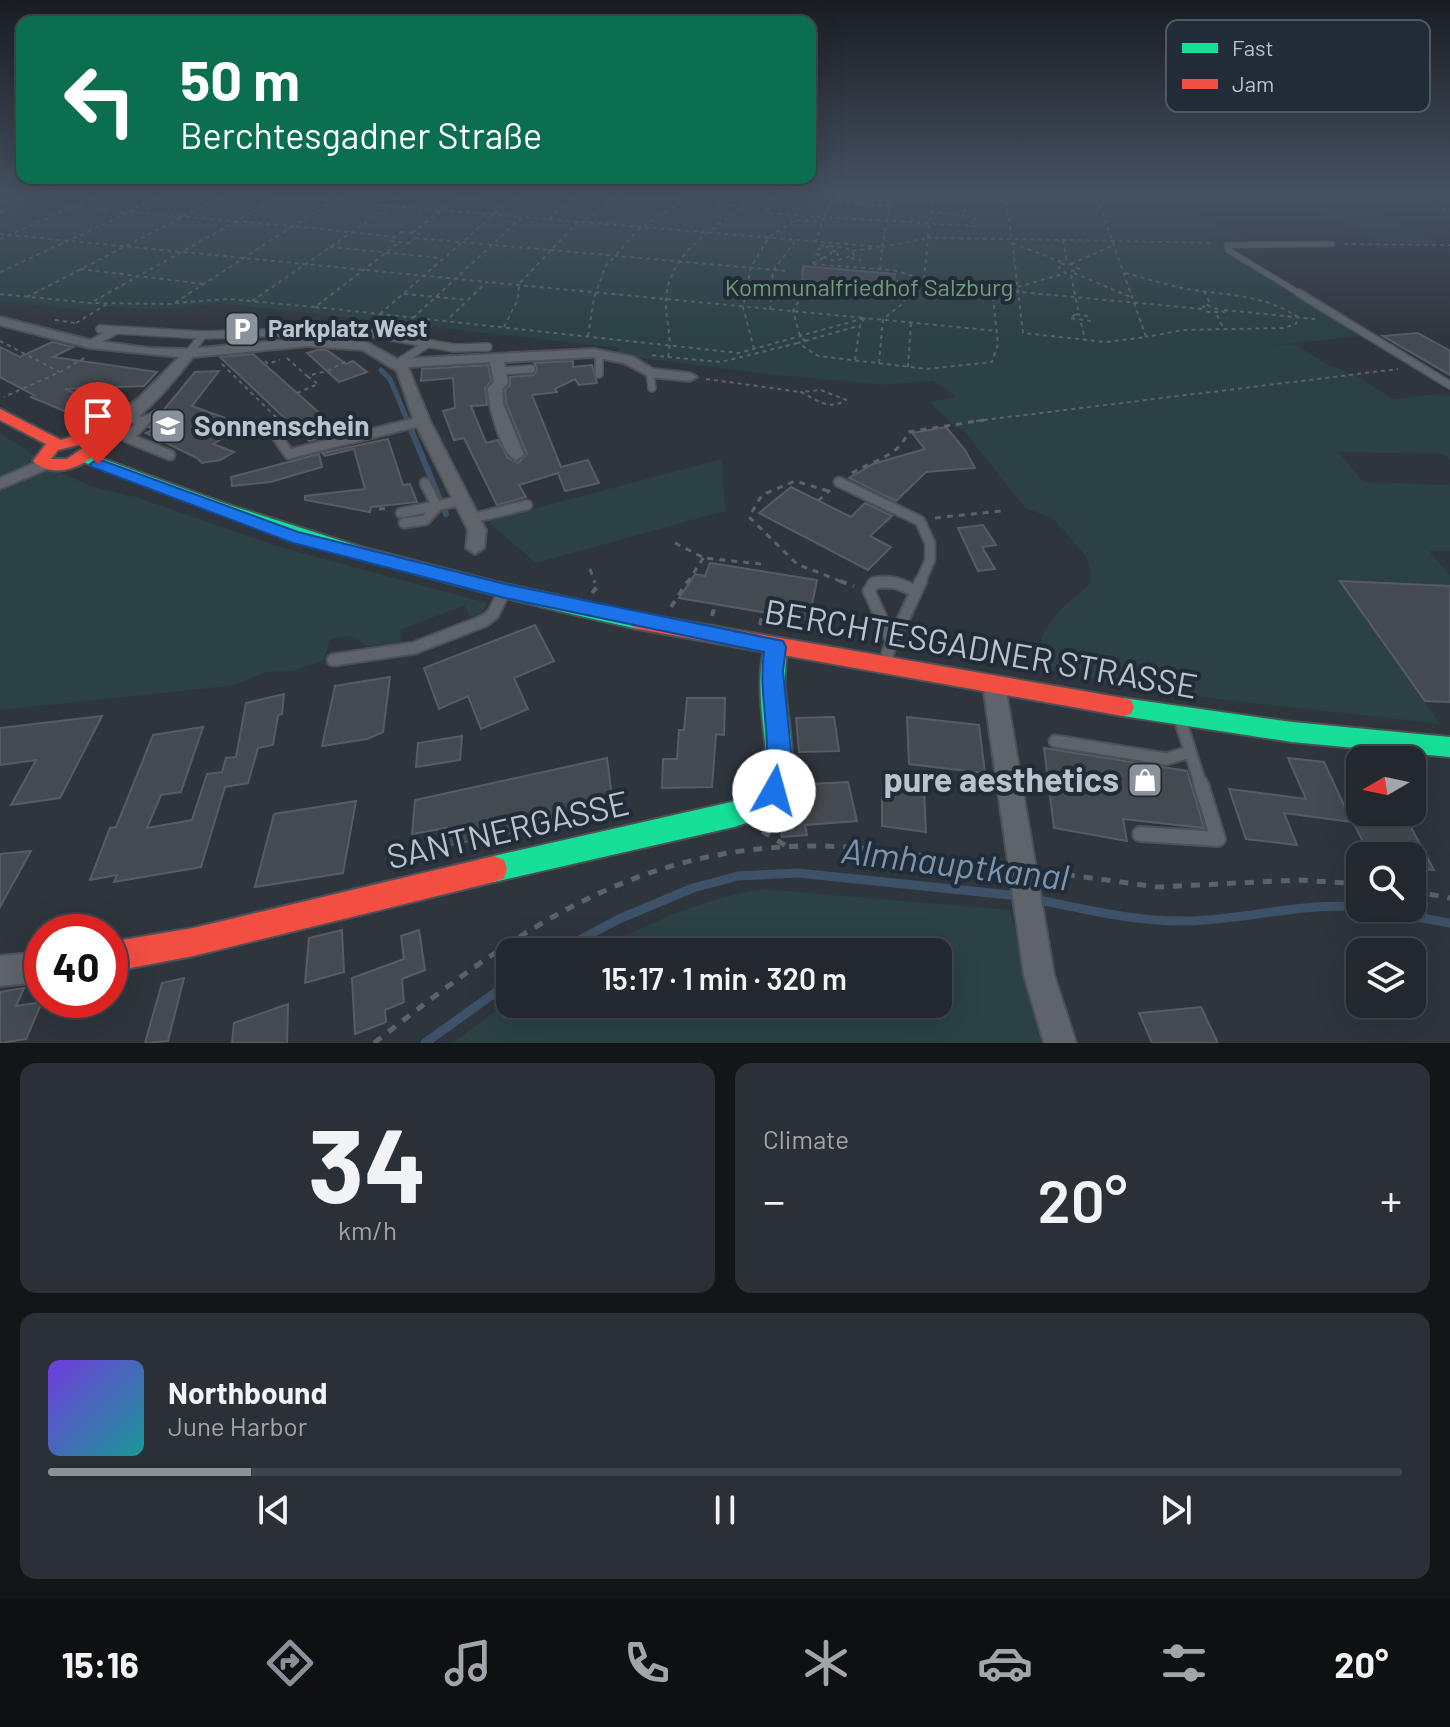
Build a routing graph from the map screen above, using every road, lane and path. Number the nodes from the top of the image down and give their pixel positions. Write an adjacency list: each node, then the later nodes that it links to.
1 (61, 243): 55 (path)
2 (94, 243): 30 (path)
3 (133, 243): 30 (path)
4 (198, 243): 37 (path)
5 (267, 243): 40 (path)
6 (337, 243): 32 (path)
7 (399, 243): 38 (path)
8 (461, 243): 41 (path)
9 (469, 243): 28 (path)
10 (494, 243): 28 (path)
11 (558, 243): 35 (path)
12 (625, 243): 39 (path)
13 (695, 243): 46 (path)
14 (766, 243): 49 (path)
15 (794, 243): 52 (path)
16 (818, 243): 33 (path)
17 (834, 243): 34 (path)
18 (883, 243): 34 (path)
19 (904, 243): 34 (path)
20 (927, 243): 62 (path)
21 (1013, 243): 67 (path)
22 (1017, 243): 47 (path)
23 (1064, 243): 47 (path)
24 (1108, 243): 25 (path)
25 (1114, 243): 26 (path); 47 (path); 57 (path)
26 (1214, 243)
27 (1332, 244): 29 (path); 133 (lane)
28 (492, 245): 35 (path); 60 (path)
29 (1450, 245)
30 (127, 246): 37 (path); 50 (path)
31 (837, 246): 33 (path); 36 (path); 45 (path)
32 (330, 247): 38 (path); 48 (path)
33 (824, 247): 42 (path)
34 (882, 247): 36 (path); 53 (path)
35 (550, 251): 39 (path); 65 (path)
36 (852, 251): 43 (path)
37 (181, 252): 40 (path); 58 (path)
38 (387, 252): 41 (path); 51 (path)
39 (611, 256): 46 (path); 69 (path)
40 (244, 257): 48 (path); 64 (path)
41 (444, 258): 59 (path)
42 (823, 258): 45 (path); 53 (path)
43 (851, 258): 44 (path); 45 (path)
44 (861, 260)
45 (832, 261)
46 (678, 262): 49 (path); 76 (path)
47 (1068, 263): 56 (path); 56 (path)
48 (304, 265): 51 (path); 79 (path)
49 (751, 267): 52 (path); 85 (path)
50 (80, 269): 58 (path); 73 (path)
51 (364, 269): 59 (path); 84 (path)
52 (771, 269): 54 (path); 88 (path)
53 (880, 269): 62 (path)
54 (787, 271)
55 (0, 272)
56 (1070, 273): 67 (path); 75 (path); 78 (path)
57 (1125, 273): 68 (path); 78 (path)
58 (138, 276): 64 (path); 80 (path)
59 (423, 276): 60 (path); 72 (path)
60 (455, 279): 63 (path); 74 (path)
61 (894, 281): 62 (path)
62 (923, 281): 66 (path); 70 (path)
63 (487, 282): 65 (path); 77 (path)
64 (205, 284): 82 (path)
65 (519, 284): 69 (path); 105 (path)
66 (992, 289): 67 (path); 109 (path)
67 (1017, 290): 75 (path); 115 (path)
68 (1203, 290): 83 (path); 95 (path)
69 (594, 292): 76 (path); 112 (path)
70 (908, 292): 90 (path); 98 (path)
71 (0, 294): 73 (path)
72 (404, 294): 74 (path); 92 (path)
73 (27, 297): 80 (path)
74 (436, 297): 77 (path); 96 (path)
75 (1076, 297): 78 (path); 93 (path)
76 (666, 298): 85 (path); 122 (path)
77 (469, 300): 100 (path)
78 (1134, 300): 87 (path); 114 (path)
79 (252, 301): 82 (path); 84 (path)
80 (91, 303): 81 (path)
81 (110, 303): 82 (path); 86 (path)
82 (173, 304)
83 (1211, 305): 87 (path); 89 (path)
84 (315, 307): 92 (path)
85 (743, 307): 88 (path); 123 (path)
86 (99, 309): 91 (path); 111 (path)
87 (1203, 309): 94 (path)
88 (770, 310): 90 (path)
89 (1224, 310): 94 (path); 95 (path)
90 (793, 311): 97 (path); 113 (path)
91 (108, 314)
92 (380, 314): 96 (path)
93 (1079, 314): 103 (path); 103 (path)
94 (1216, 314): 108 (path)
95 (1298, 317): 99 (path); 108 (path)
96 (413, 318): 100 (path)
97 (865, 318): 98 (path); 104 (path); 113 (path)
98 (883, 319): 102 (path); 132 (path)
99 (1323, 320)
100 (446, 321): 105 (path)
101 (1, 322): 111 (street)
102 (911, 322): 109 (path); 134 (path)
103 (1081, 323): 115 (path)
104 (860, 325): 117 (path); 130 (path)
105 (504, 327): 112 (path)
106 (100, 329): 107 (lane)
107 (117, 330): 110 (lane); 121 (lane)
108 (1224, 330): 114 (path)
109 (997, 331): 134 (path)
110 (203, 335): 118 (lane); 124 (lane)
111 (56, 336): 121 (street)
112 (588, 336): 122 (path)
113 (800, 336): 117 (path); 123 (path)
114 (1146, 337): 115 (path)
115 (1085, 340)
116 (0, 341): 136 (path)
117 (805, 341): 119 (path)
118 (376, 342): 120 (lane); 124 (street); 131 (street); 138 (path)
119 (798, 343): 127 (path); 130 (path)
120 (427, 344): 129 (lane); 131 (lane)
121 (97, 346): 124 (street); 136 (path)
122 (671, 346): 123 (path)
123 (754, 349)
124 (189, 353): 147 (street)
125 (212, 355): 149 (path)
126 (599, 355): 129 (street); 137 (lane); 139 (street)
127 (668, 357)
128 (286, 358): 138 (path)
129 (495, 359): 131 (street); 135 (lane); 153 (street)
130 (855, 360): 132 (path)
131 (398, 363): 148 (street)
132 (879, 363): 134 (path)
133 (1419, 365): 140 (lane); 156 (path)
134 (908, 367)
135 (531, 369)
136 (60, 372): 143 (path)
137 (599, 374)
138 (307, 376): 142 (path)
139 (690, 377): 141 (path)
140 (1450, 385)
141 (801, 392): 141 (path)
142 (297, 393)
143 (0, 399)
144 (97, 407): 147 (lane)
145 (0, 414): 151 (main road)
146 (156, 414): 147 (lane)
147 (135, 420): 150 (street); 152 (lane)
148 (418, 422): 149 (lane); 161 (street)
149 (278, 438)
150 (91, 439): 151 (main road); 154 (main road)
151 (57, 444): 155 (main road)
152 (170, 455)
153 (516, 455)
154 (84, 457): 155 (main road); 173 (main road, BERCHTESGADNER STRASSE)
155 (44, 464): 158 (street)
156 (839, 482): 159 (path); 167 (lane)
157 (425, 483): 163 (lane)
158 (0, 484)
159 (828, 491): 160 (path); 174 (path)
160 (818, 501)
161 (454, 502): 163 (lane); 166 (street)
162 (527, 505): 166 (lane)
163 (437, 507): 165 (lane)
164 (1001, 511): 167 (path)
165 (402, 518)
166 (470, 519): 169 (street)
167 (920, 521): 175 (lane)
168 (675, 543): 170 (path)
169 (475, 548)
170 (704, 557): 171 (path); 178 (path)
171 (762, 564)
172 (590, 569): 176 (path)
173 (505, 591): 183 (main road, BERCHTESGADNER STRASSE); 184 (lane)
174 (869, 591): 175 (lane); 182 (lane)
175 (915, 592): 182 (lane)
176 (589, 596)
177 (715, 604): 180 (path)
178 (667, 612)
179 (763, 612): 181 (path)
180 (711, 620)
181 (759, 628)
182 (892, 642): 185 (lane)
183 (776, 647): 185 (main road, BERCHTESGADNER STRASSE); 196 (main road, SANTNERGASSE)
184 (333, 660)
185 (886, 666): 186 (main road, BERCHTESGADNER STRASSE)
186 (994, 685): 187 (main road, BERCHTESGADNER STRASSE); 192 (street)
187 (1179, 716): 189 (main road, BERCHTESGADNER STRASSE); 190 (lane)
188 (1055, 741): 190 (lane)
189 (1450, 747)
190 (1190, 752): 191 (lane)
191 (1140, 834)
192 (1024, 874): 193 (path); 199 (path); 200 (street)
193 (1346, 883)
194 (1426, 894): 195 (path)
195 (1450, 898)
196 (128, 954)
197 (24, 969): 198 (street)
198 (0, 971)
199 (374, 1043)
200 (1060, 1043)

